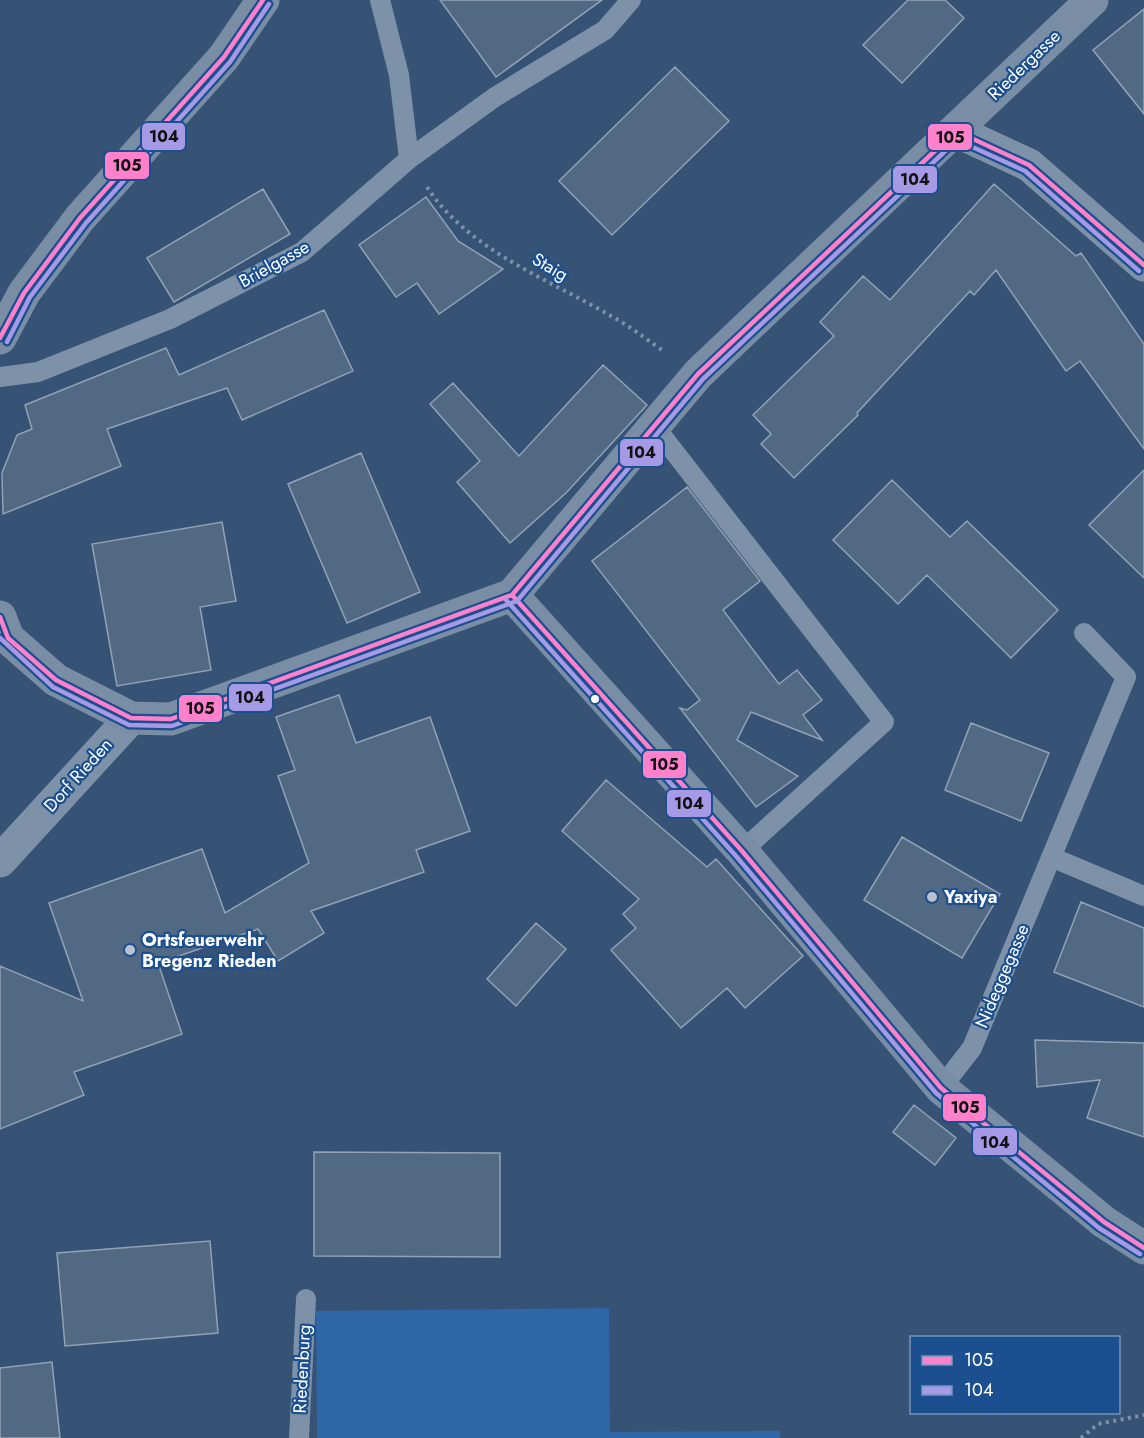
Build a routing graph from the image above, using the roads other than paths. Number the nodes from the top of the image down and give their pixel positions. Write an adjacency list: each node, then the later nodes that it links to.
1 (263, 0): 8 (street)
2 (380, 0): 6 (lane)
3 (631, 0): 6 (lane, Brielgasse)
4 (1092, 0): 5 (street, Riedergasse)
5 (956, 131): 7 (street); 10 (street)
6 (409, 159): 9 (lane, Brielgasse)
7 (1144, 265)
8 (0, 338)
9 (0, 377)
10 (655, 427): 11 (street); 15 (lane)
11 (512, 595): 14 (street); 15 (street)
12 (3, 632): 14 (street)
13 (1084, 633): 16 (lane, Nideggegasse)
14 (130, 718): 17 (street, Dorf Rieden)
15 (742, 851): 19 (street)
16 (1051, 857): 18 (lane); 19 (lane, Nideggegasse)
17 (0, 861)
18 (1144, 896)
19 (941, 1088): 20 (street)
20 (1144, 1248)
21 (306, 1299): 22 (lane, Riedenburg)
22 (299, 1438)

